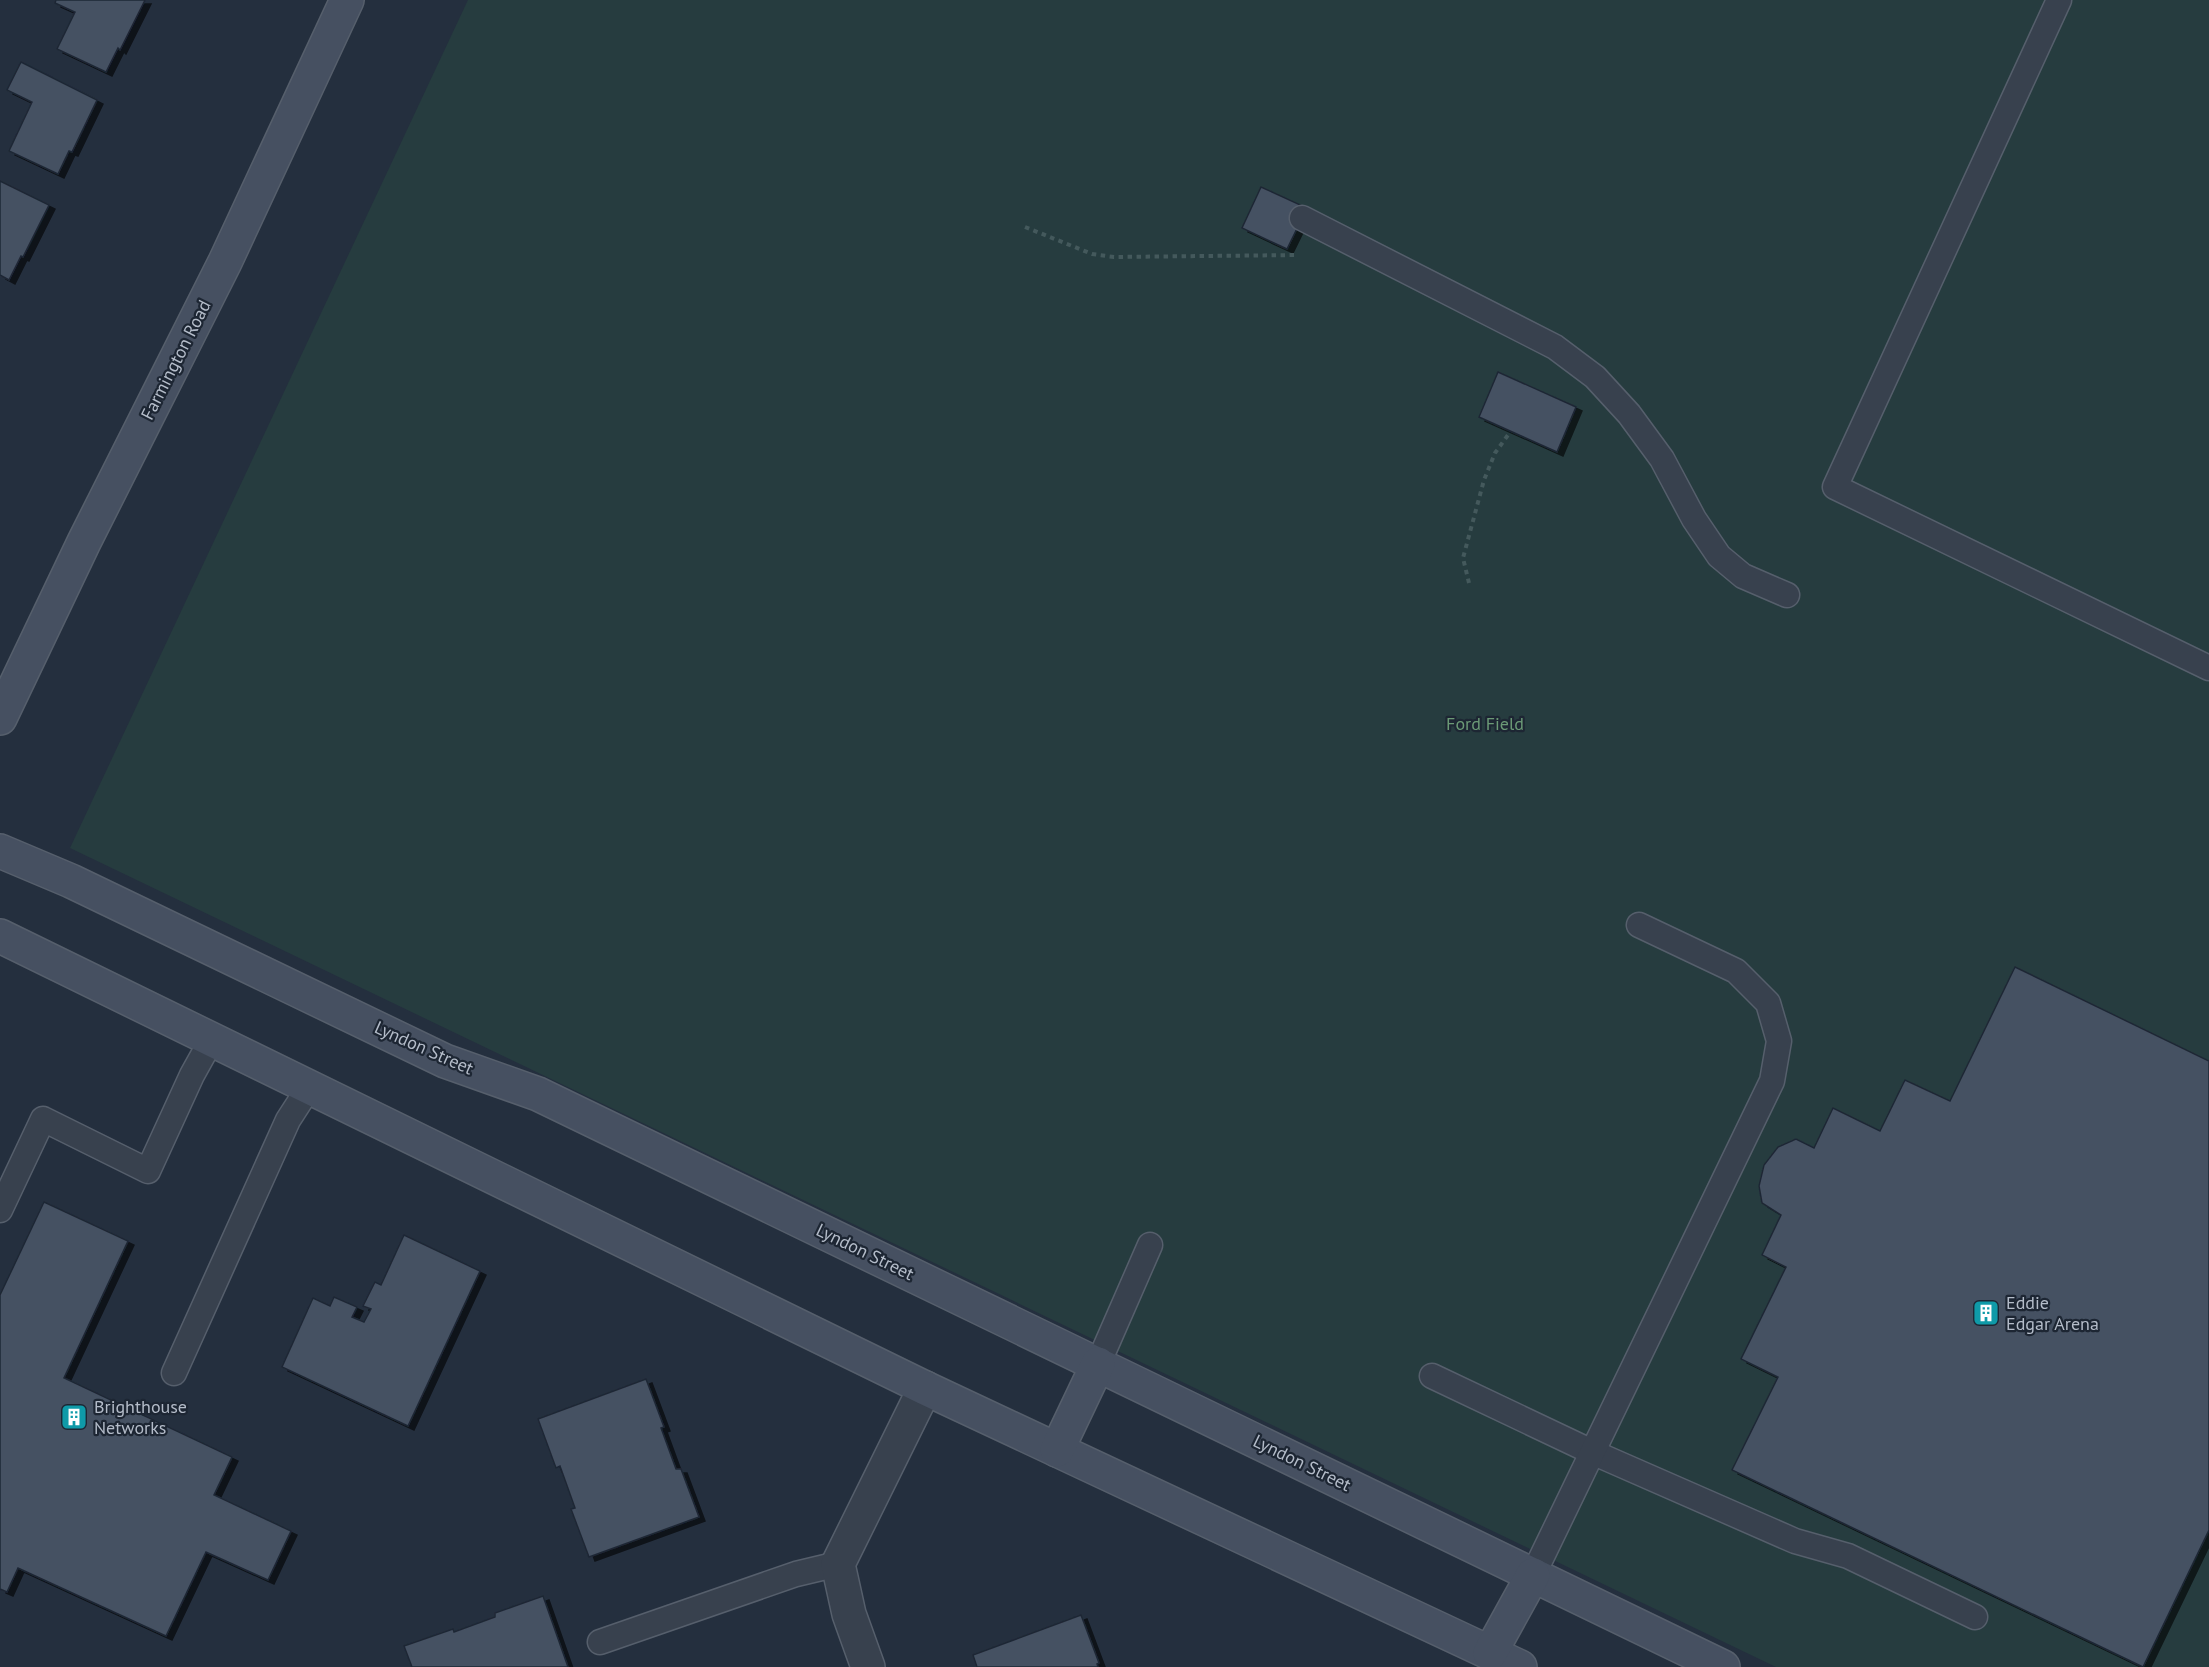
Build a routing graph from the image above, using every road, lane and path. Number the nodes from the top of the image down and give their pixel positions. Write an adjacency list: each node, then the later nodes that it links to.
1 (347, 0): 10 (street, Farmington Road)
2 (2059, 0): 9 (lane)
3 (1302, 218): 8 (lane)
4 (1025, 227): 5 (path)
5 (1302, 255)
6 (1508, 435): 7 (path)
7 (1469, 583)
8 (1787, 595)
9 (2209, 668)
10 (0, 718)
11 (0, 851): 18 (street, Lyndon Street)
12 (1639, 925): 23 (lane)
13 (0, 936): 14 (street)
14 (212, 1039): 15 (street); 16 (lane)
15 (310, 1086): 19 (lane); 21 (street)
16 (0, 1210)
17 (1150, 1245): 18 (lane)
18 (1098, 1364): 22 (street); 25 (street, Lyndon Street)
19 (174, 1373)
20 (1432, 1376): 23 (lane)
21 (925, 1388): 22 (street); 24 (street)
22 (1058, 1450): 28 (street)
23 (1592, 1452): 25 (lane); 26 (lane)
24 (838, 1564): 27 (lane); 29 (street)
25 (1533, 1575): 28 (street); 31 (street, Lyndon Street)
26 (1975, 1617)
27 (600, 1642)
28 (1487, 1660): 30 (street)
29 (868, 1667)
30 (1520, 1667)
31 (1723, 1667)

